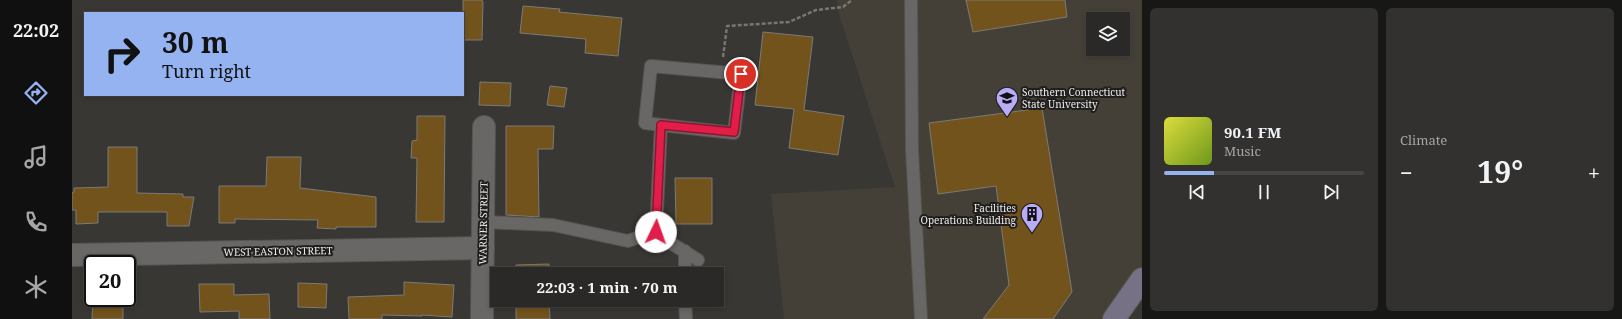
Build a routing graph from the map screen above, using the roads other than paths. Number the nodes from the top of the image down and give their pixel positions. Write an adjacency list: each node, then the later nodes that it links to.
1 (911, 0): 15 (lane)
2 (661, 125): 2 (lane); 5 (lane)
3 (484, 127): 4 (street, WARNER STREET)
4 (484, 222): 5 (lane); 6 (street, WARNER STREET)
5 (650, 235): 7 (lane)
6 (483, 248): 8 (street, WEST EASTON STREET); 13 (street, WARNER STREET)
7 (685, 252): 9 (lane); 10 (lane)
8 (72, 255)
9 (698, 260)
10 (685, 267)
11 (1142, 279): 16 (main road)
12 (685, 307): 14 (lane)
13 (482, 319)
14 (686, 319)
15 (921, 319)
16 (1114, 319)

